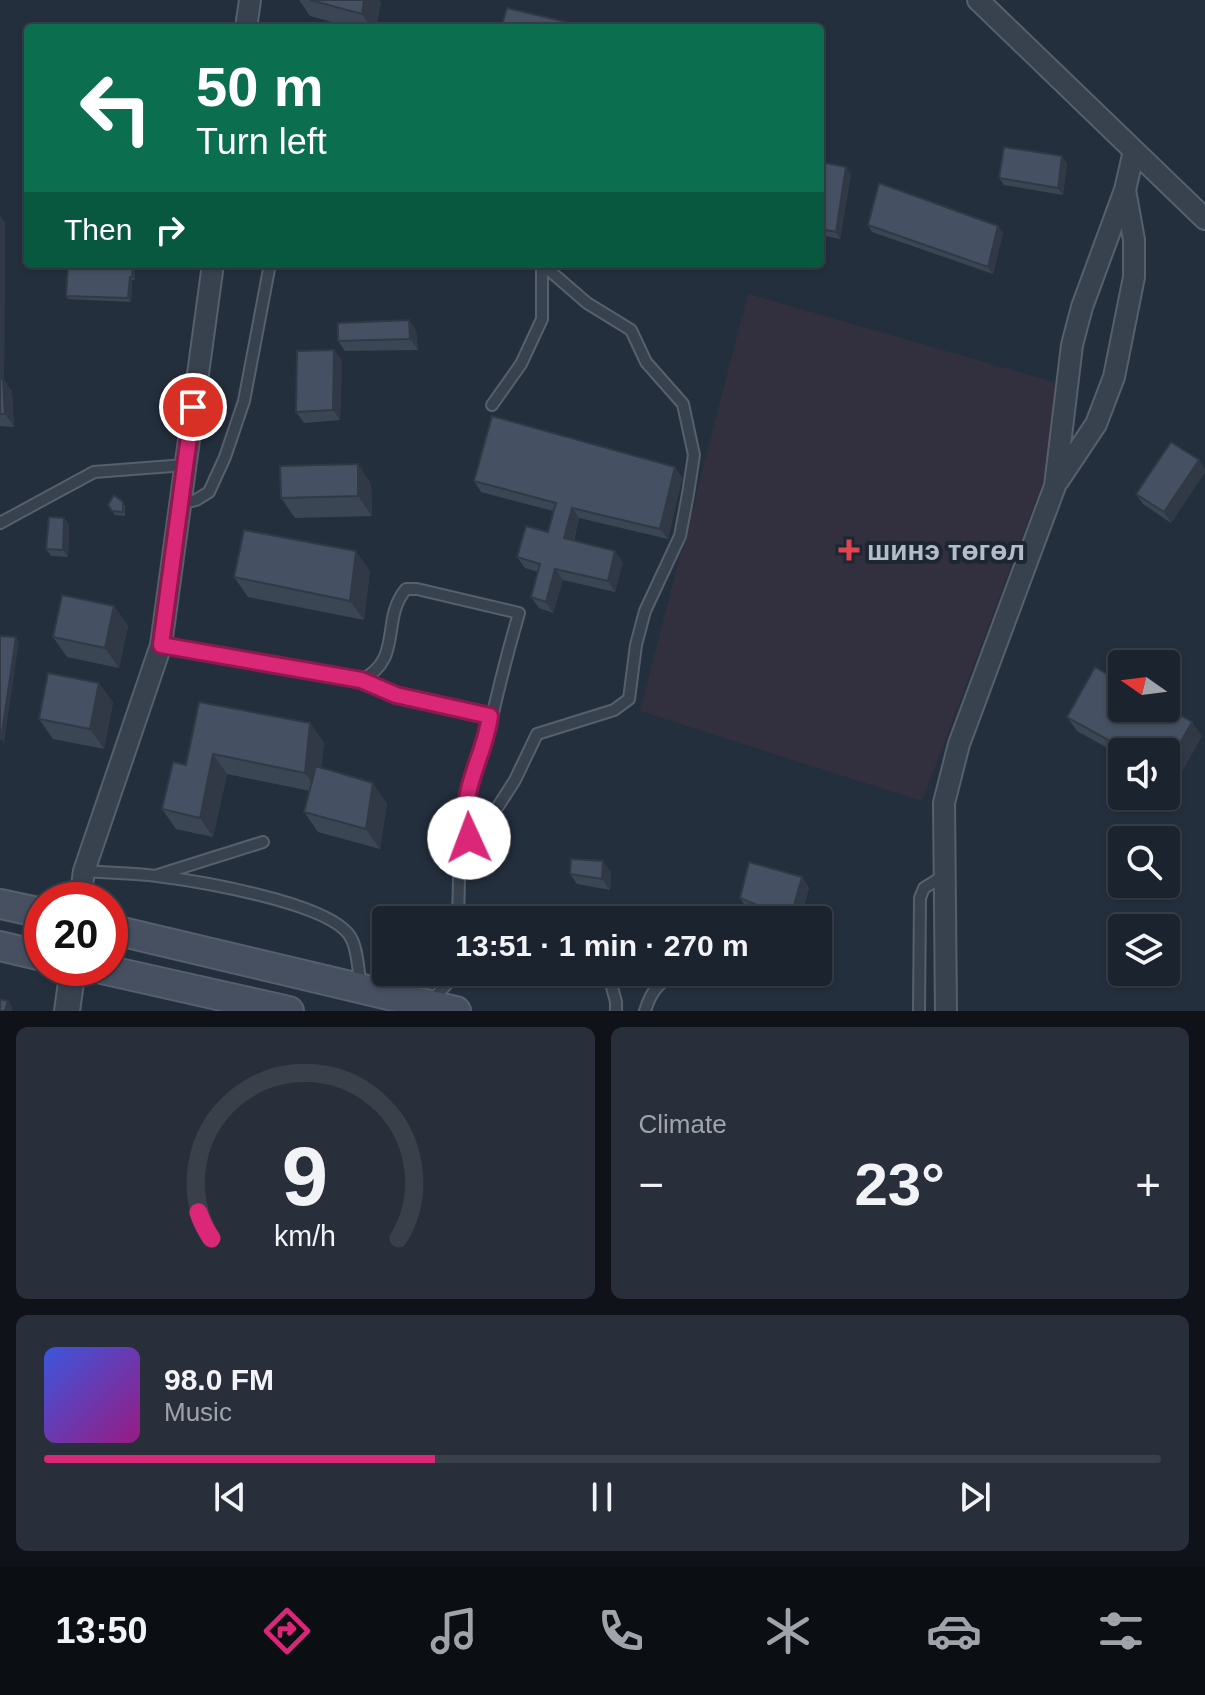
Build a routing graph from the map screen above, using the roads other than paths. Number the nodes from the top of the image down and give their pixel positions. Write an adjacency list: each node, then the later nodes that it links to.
1 (250, 0): 3 (street)
2 (978, 0): 4 (street)
3 (247, 24)
4 (1134, 151): 5 (street); 6 (street)
5 (1125, 190): 13 (street); 13 (street)
6 (1205, 219)
7 (212, 268): 12 (street)
8 (269, 268): 14 (lane)
9 (542, 268): 11 (lane)
10 (547, 268): 19 (lane)
11 (492, 405)
12 (185, 465): 14 (street); 15 (lane)
13 (1055, 486): 22 (street)
14 (180, 504): 16 (street)
15 (0, 523)
16 (161, 645): 17 (lane); 21 (street)
17 (361, 680): 18 (lane); 18 (lane)
18 (490, 716): 19 (lane)
19 (469, 838): 26 (lane)
20 (263, 842): 23 (lane)
21 (84, 871): 23 (lane); 24 (street)
22 (945, 875): 43 (lane); 44 (street)
23 (156, 876): 36 (lane)
24 (82, 882)
25 (0, 904): 27 (main road)
26 (458, 906)
27 (24, 909)
28 (128, 933): 36 (main road)
29 (0, 946): 30 (main road)
30 (24, 952)
31 (128, 975): 39 (main road)
32 (70, 986): 38 (street)
33 (444, 986): 37 (lane)
34 (612, 986): 41 (lane)
35 (658, 986): 42 (lane)
36 (362, 989): 37 (main road)
37 (427, 1004): 40 (main road)
38 (67, 1011)
39 (289, 1011)
40 (456, 1011)
41 (616, 1011)
42 (645, 1011)
43 (919, 1011)
44 (946, 1011)

